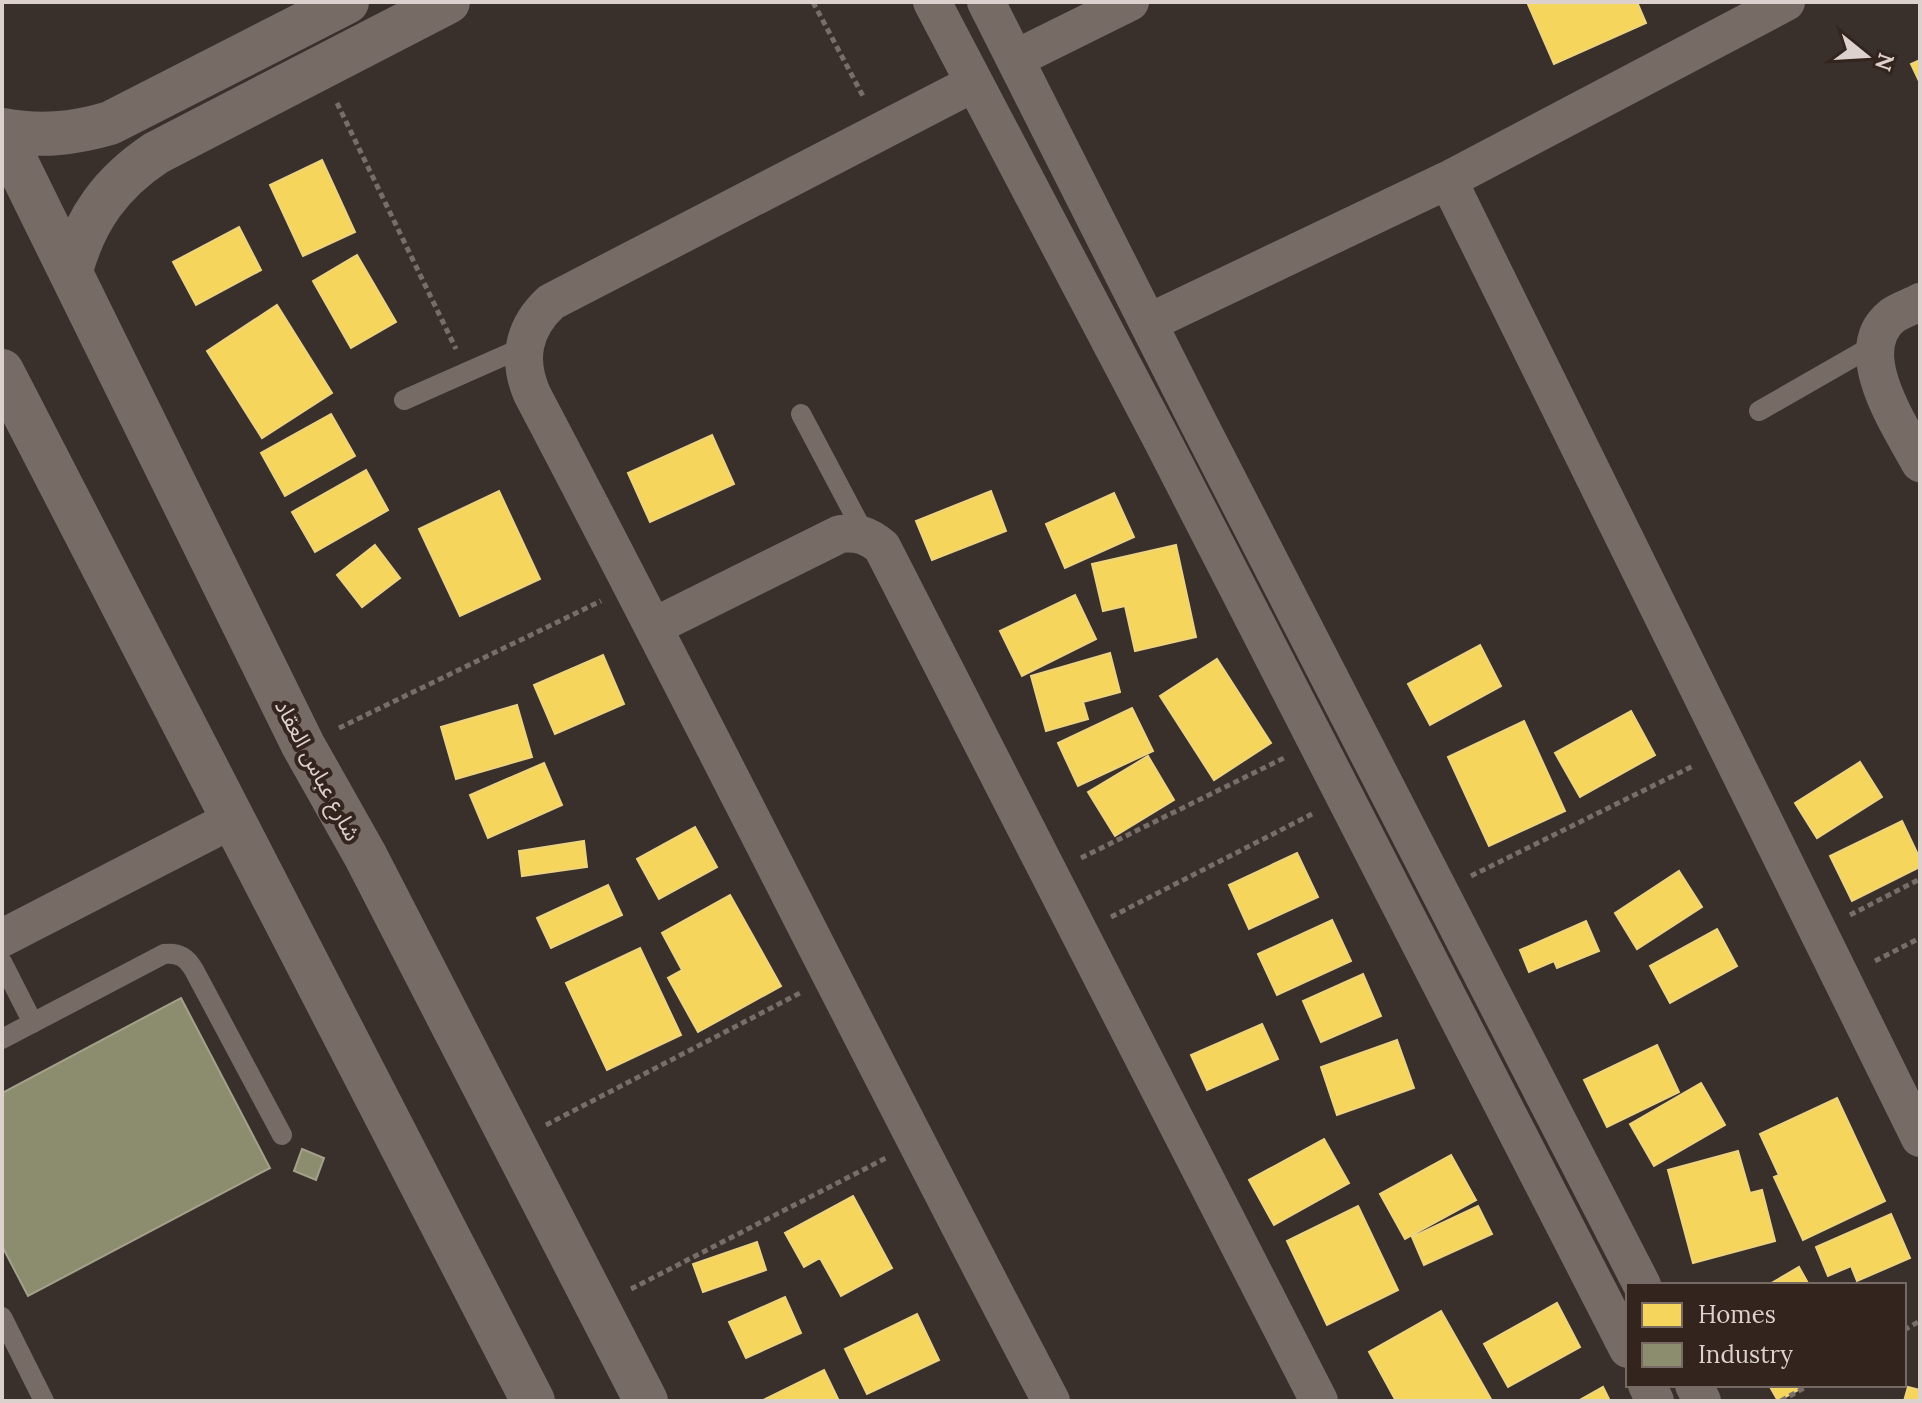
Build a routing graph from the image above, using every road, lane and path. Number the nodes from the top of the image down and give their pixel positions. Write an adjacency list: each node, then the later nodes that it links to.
1 (347, 2): 11 (street)
2 (448, 2): 9 (street)
3 (813, 2): 13 (path)
4 (932, 2): 10 (street)
5 (986, 2): 8 (street)
6 (1130, 2): 8 (street)
7 (1786, 2): 15 (street)
8 (1015, 59): 18 (street)
9 (320, 69): 14 (street); 22 (path)
10 (974, 83): 13 (street); 27 (street)
11 (110, 123): 12 (street); 14 (street)
12 (2, 131): 16 (street, شارع عباس العقاد)
13 (881, 131): 20 (street)
14 (135, 167): 16 (street)
15 (1448, 180): 18 (street); 34 (street)
16 (71, 271): 33 (street, شارع عباس العقاد)
17 (1920, 302): 19 (street)
18 (1148, 323): 26 (street)
19 (1876, 344): 24 (lane); 28 (street)
20 (524, 347): 22 (lane); 30 (street)
21 (2, 371): 36 (street)
22 (467, 372): 23 (lane)
23 (404, 400)
24 (1759, 411)
25 (801, 414): 29 (lane)
26 (1198, 422): 27 (street); 39 (street)
27 (1162, 440): 32 (street)
28 (1920, 463)
29 (865, 535): 31 (street); 37 (street)
30 (633, 586): 31 (street); 33 (path)
31 (655, 626): 45 (street)
32 (1317, 742): 35 (street); 37 (path)
33 (303, 745): 51 (street, شارع عباس العقاد)
34 (1728, 749): 39 (path); 40 (street)
35 (1345, 797): 41 (path); 56 (street)
36 (233, 819): 42 (street); 59 (street)
37 (1050, 873): 41 (street)
38 (1920, 879): 40 (path)
39 (1440, 892): 53 (street)
40 (1819, 932): 46 (street)
41 (1080, 933): 62 (street)
42 (2, 938)
43 (1920, 938): 46 (path)
44 (2, 962): 47 (lane)
45 (833, 976): 51 (path); 52 (street)
46 (1841, 978): 50 (street)
47 (33, 1023): 48 (lane); 49 (lane)
48 (2, 1039)
49 (282, 1135)
50 (1920, 1138)
51 (514, 1142): 54 (street, شارع عباس العقاد)
52 (915, 1143): 54 (path); 61 (street)
53 (1641, 1283)
54 (597, 1307): 60 (street, شارع عباس العقاد)
55 (2, 1317): 58 (lane)
56 (1626, 1345)
57 (1806, 1387): 63 (path)
58 (44, 1401)
59 (533, 1401)
60 (646, 1401)
61 (1051, 1401)
62 (1319, 1401)
63 (1781, 1401)

